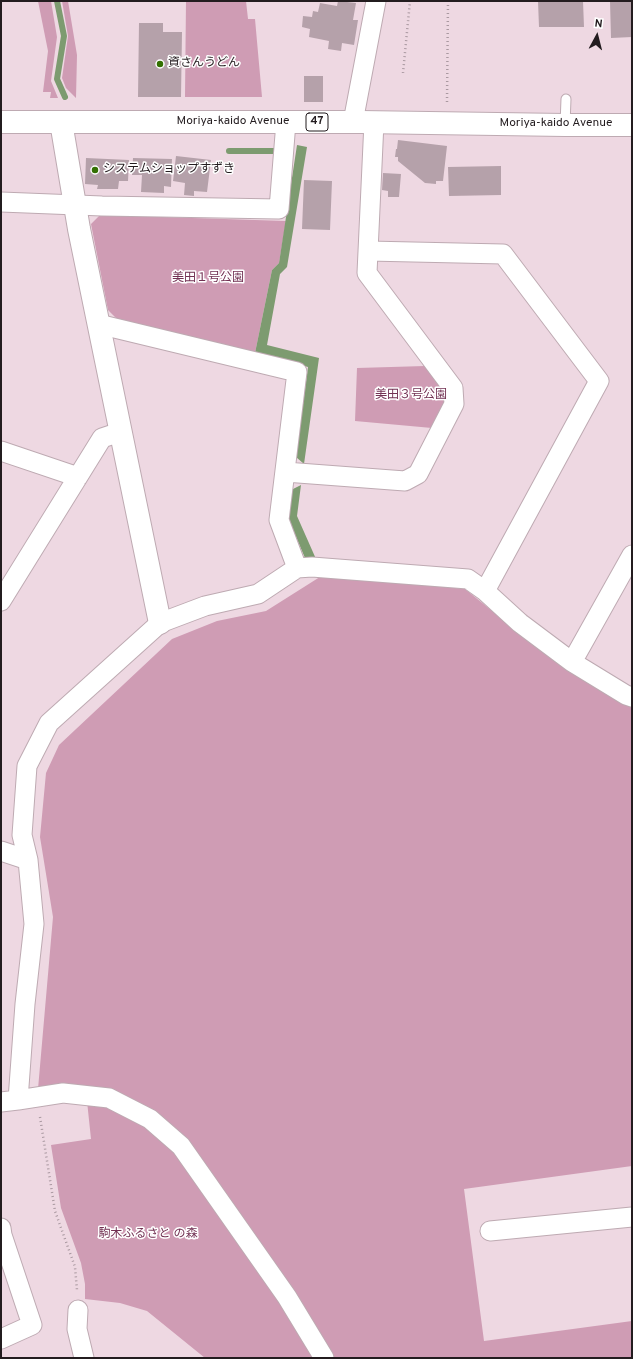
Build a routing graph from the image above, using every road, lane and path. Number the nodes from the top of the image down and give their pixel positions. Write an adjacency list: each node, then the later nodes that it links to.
1 (376, 1): 10 (street)
2 (410, 1): 4 (path)
3 (448, 1): 6 (path)
4 (403, 74)
5 (566, 99): 11 (lane)
6 (442, 102)
7 (1, 122): 8 (main road, Moriya-kaido Avenue / 47)
8 (61, 122): 9 (main road, Moriya-kaido Avenue / 47); 14 (main road)
9 (286, 122): 10 (main road, Moriya-kaido Avenue / 47); 14 (street)
10 (363, 122): 11 (main road, Moriya-kaido Avenue / 47); 15 (street)
11 (566, 125): 12 (main road, Moriya-kaido Avenue / 47)
12 (632, 125)
13 (1, 202): 14 (street)
14 (74, 205): 16 (main road)
15 (368, 251): 19 (street); 23 (street)
16 (98, 324): 17 (main road); 19 (street)
17 (120, 432): 20 (street); 25 (main road)
18 (1, 451): 20 (street)
19 (285, 472): 22 (street)
20 (78, 477): 24 (street)
21 (632, 555): 26 (street)
22 (297, 568): 23 (street); 25 (street)
23 (484, 591): 26 (street)
24 (1, 601)
25 (160, 623): 29 (street)
26 (572, 662): 27 (street)
27 (632, 697)
28 (1, 851): 29 (street)
29 (28, 860): 30 (street)
30 (10, 1101): 38 (street)
31 (39, 1111): 35 (path)
32 (632, 1217): 34 (street)
33 (1, 1228): 36 (street)
34 (490, 1231)
35 (78, 1310): 37 (street)
36 (1, 1338)
37 (84, 1358)
38 (324, 1358)

